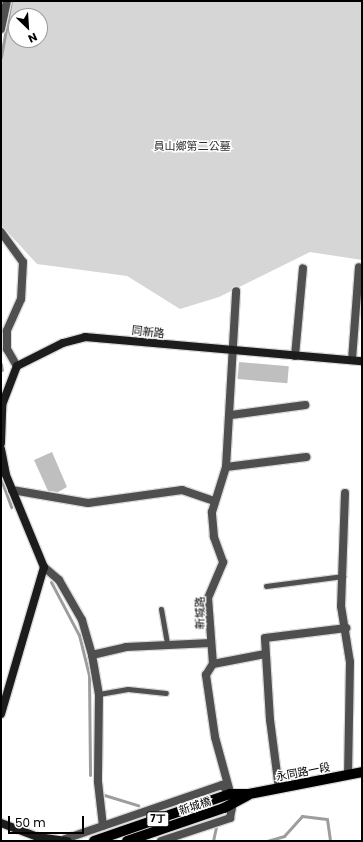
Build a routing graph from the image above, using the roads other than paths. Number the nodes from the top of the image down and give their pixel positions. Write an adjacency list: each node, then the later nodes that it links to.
1 (7, 1): 2 (street)
2 (1, 29)
3 (1, 232): 11 (street)
4 (359, 267): 9 (street)
5 (303, 268): 8 (street)
6 (236, 291): 7 (street, 新城路)
7 (233, 352): 8 (street, 同新路); 11 (street, 同新路); 13 (street, 新城路)
8 (295, 356): 9 (street, 同新路)
9 (352, 360): 10 (street, 同新路)
10 (362, 361)
11 (17, 366): 14 (street)
12 (305, 405): 13 (street)
13 (231, 415): 17 (street, 新城路)
14 (1, 443)
15 (1, 449): 18 (street)
16 (306, 456): 17 (street)
17 (226, 467): 20 (street, 新城路)
18 (12, 490): 20 (street); 21 (street)
19 (345, 493): 22 (street)
20 (214, 501): 27 (street, 新城路)
21 (44, 568): 29 (street); 33 (street)
22 (343, 576): 23 (lane); 25 (street)
23 (266, 586)
24 (161, 609): 26 (lane)
25 (346, 628): 28 (street); 35 (street)
26 (166, 643): 27 (street); 29 (street)
27 (211, 643): 30 (street, 新城路)
28 (265, 654): 30 (street); 36 (street)
29 (92, 655): 32 (street)
30 (213, 664): 37 (street, 新城路)
31 (166, 692): 32 (lane)
32 (99, 694): 39 (street)
33 (1, 714)
34 (362, 772): 35 (main road, 永同路一段 / 7丁)
35 (348, 776): 36 (main road, 永同路一段 / 7丁)
36 (279, 789): 37 (main road, 永同路一段 / 7丁)
37 (227, 801): 39 (street); 41 (main road, 新城橋 / 7丁); 42 (main road, 新城橋 / 7丁); 43 (street)
38 (1, 823): 40 (street)
39 (103, 826): 40 (street)
40 (66, 840)
41 (94, 841)
42 (127, 841)
43 (161, 841)

